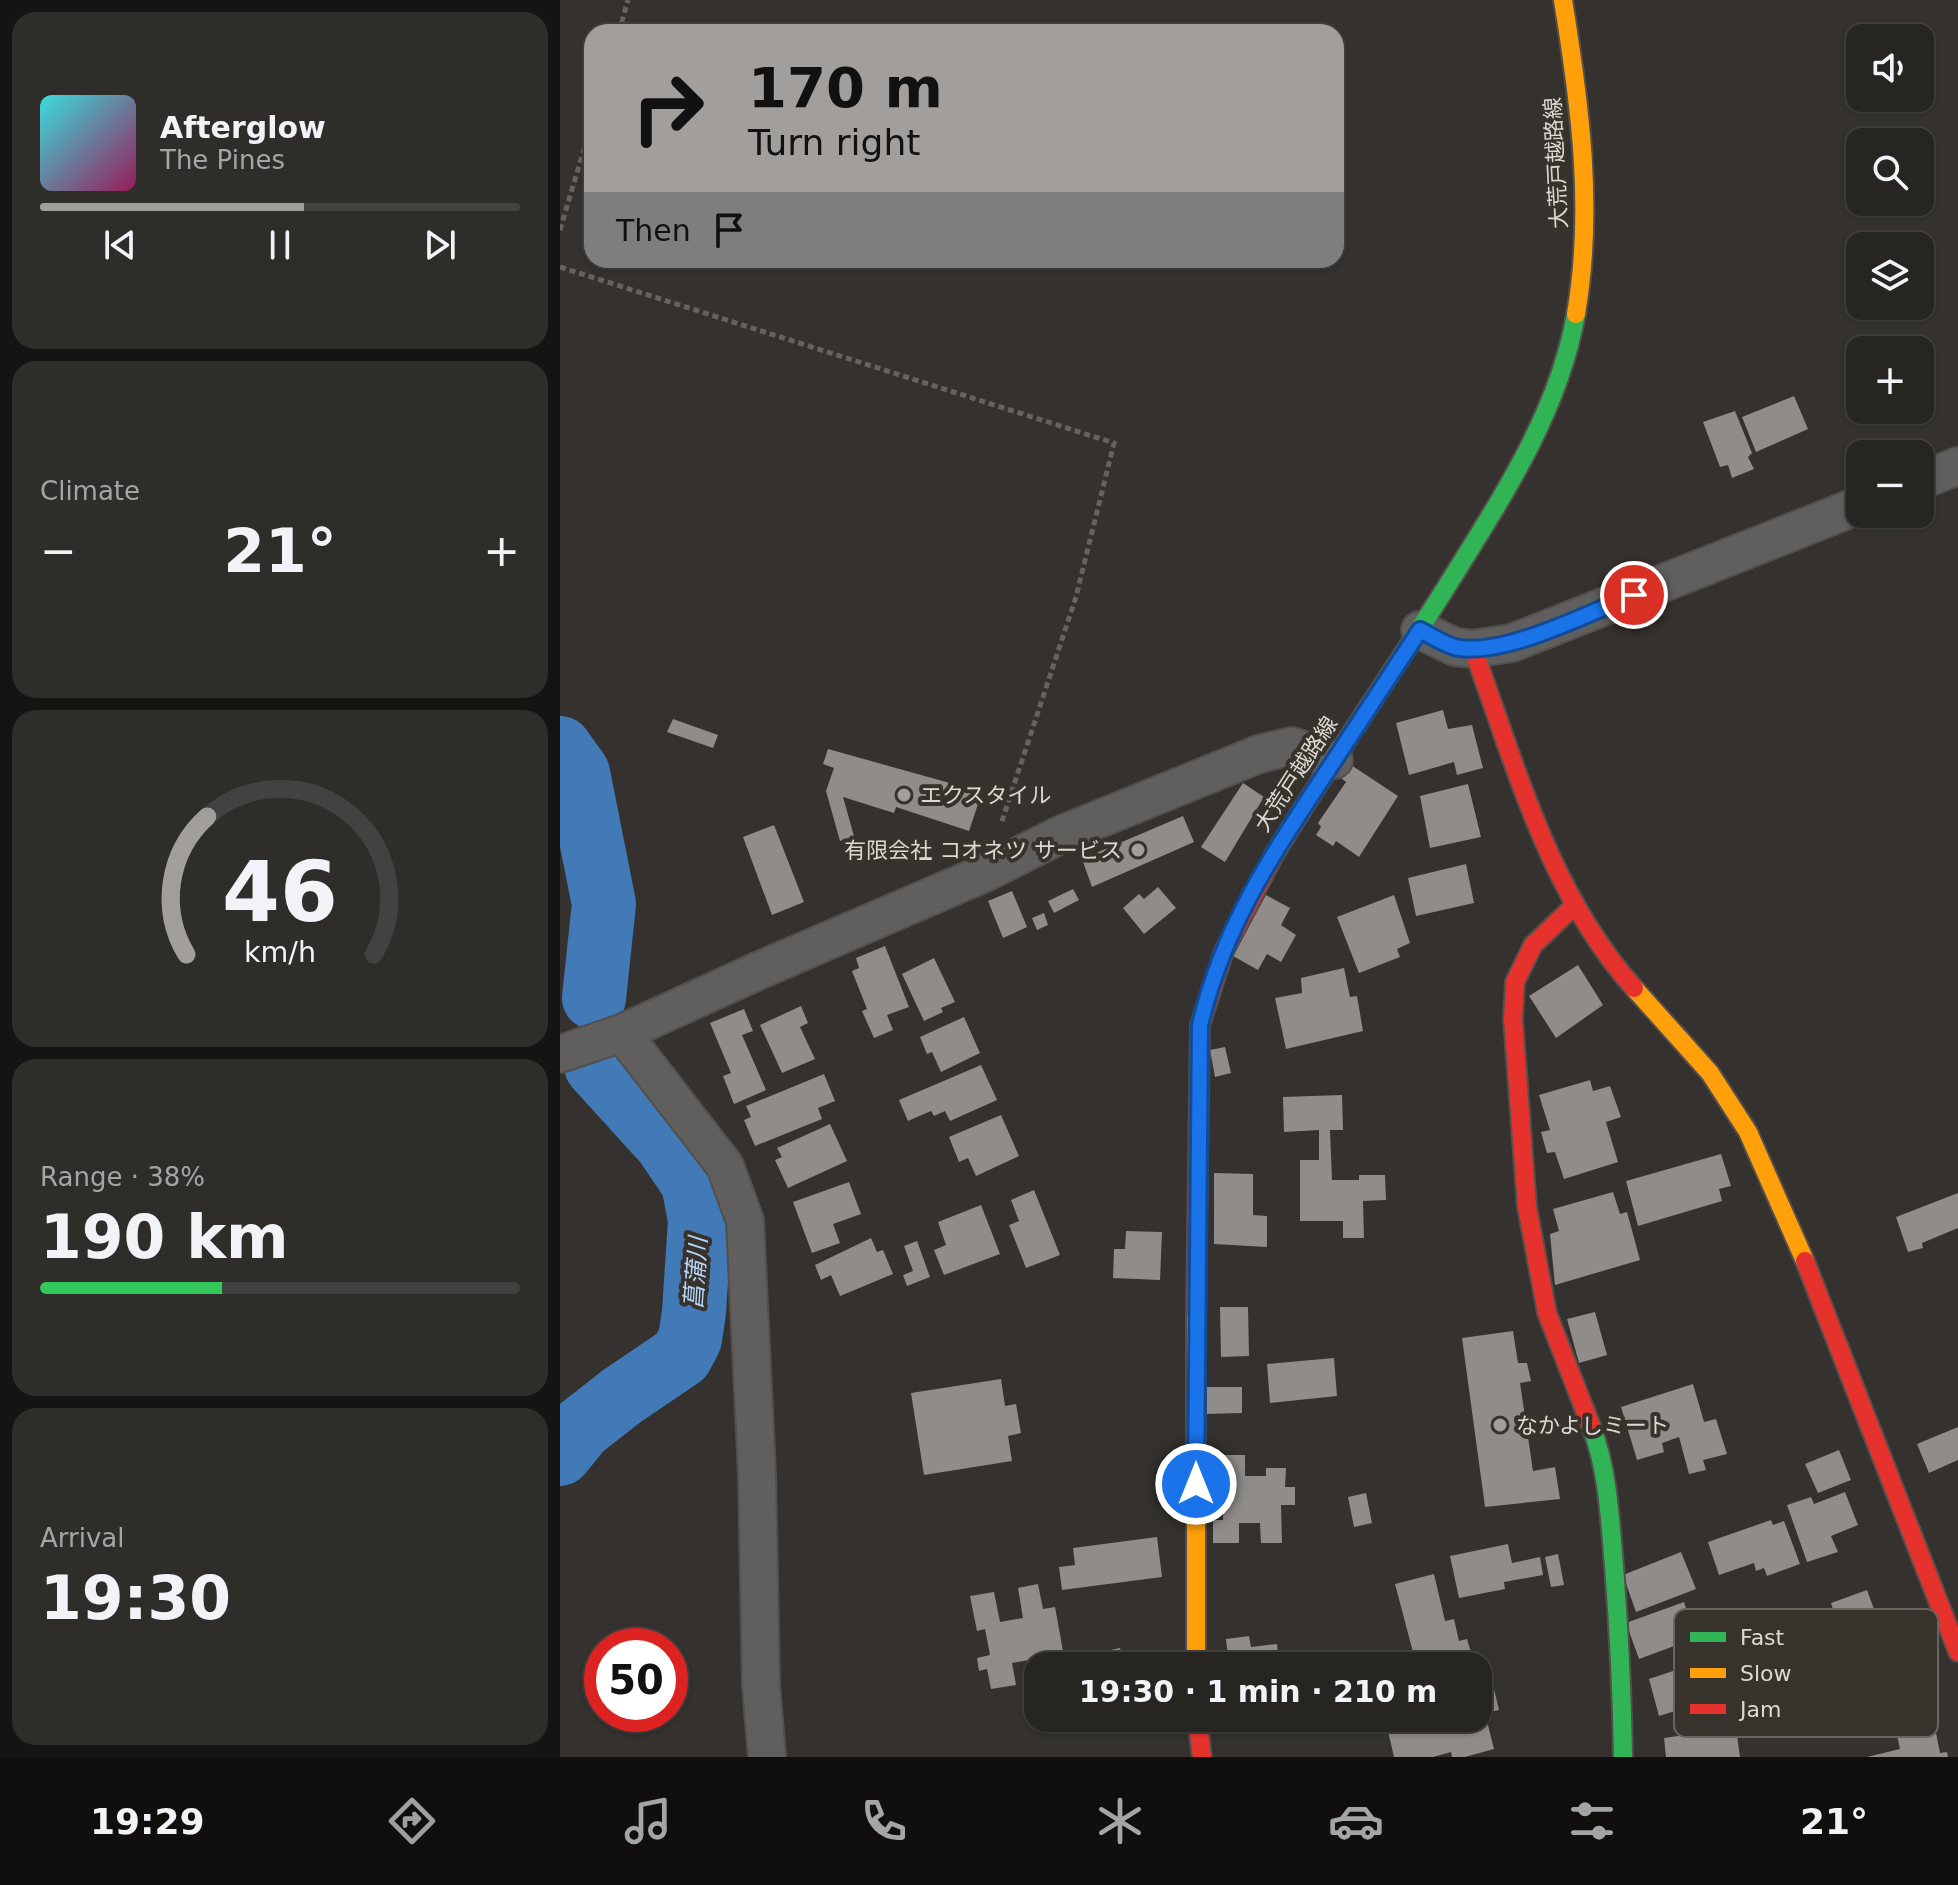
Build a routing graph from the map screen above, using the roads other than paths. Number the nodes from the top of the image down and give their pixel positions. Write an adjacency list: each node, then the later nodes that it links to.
1 (1563, 0): 5 (street, 大荒戸越路線)
2 (1958, 466): 3 (street)
3 (1934, 475)
4 (1846, 511): 6 (street)
5 (1420, 630): 6 (street); 7 (street, 大荒戸越路線)
6 (1473, 649): 8 (street)
7 (1334, 760): 9 (street); 11 (street, 大荒戸越路線)
8 (1575, 905): 12 (street); 16 (street)
9 (622, 1033): 10 (street); 14 (street)
10 (560, 1054)
11 (1196, 1652)
12 (1958, 1652)
13 (1199, 1732): 15 (street)
14 (767, 1757)
15 (1202, 1757)
16 (1623, 1757)

